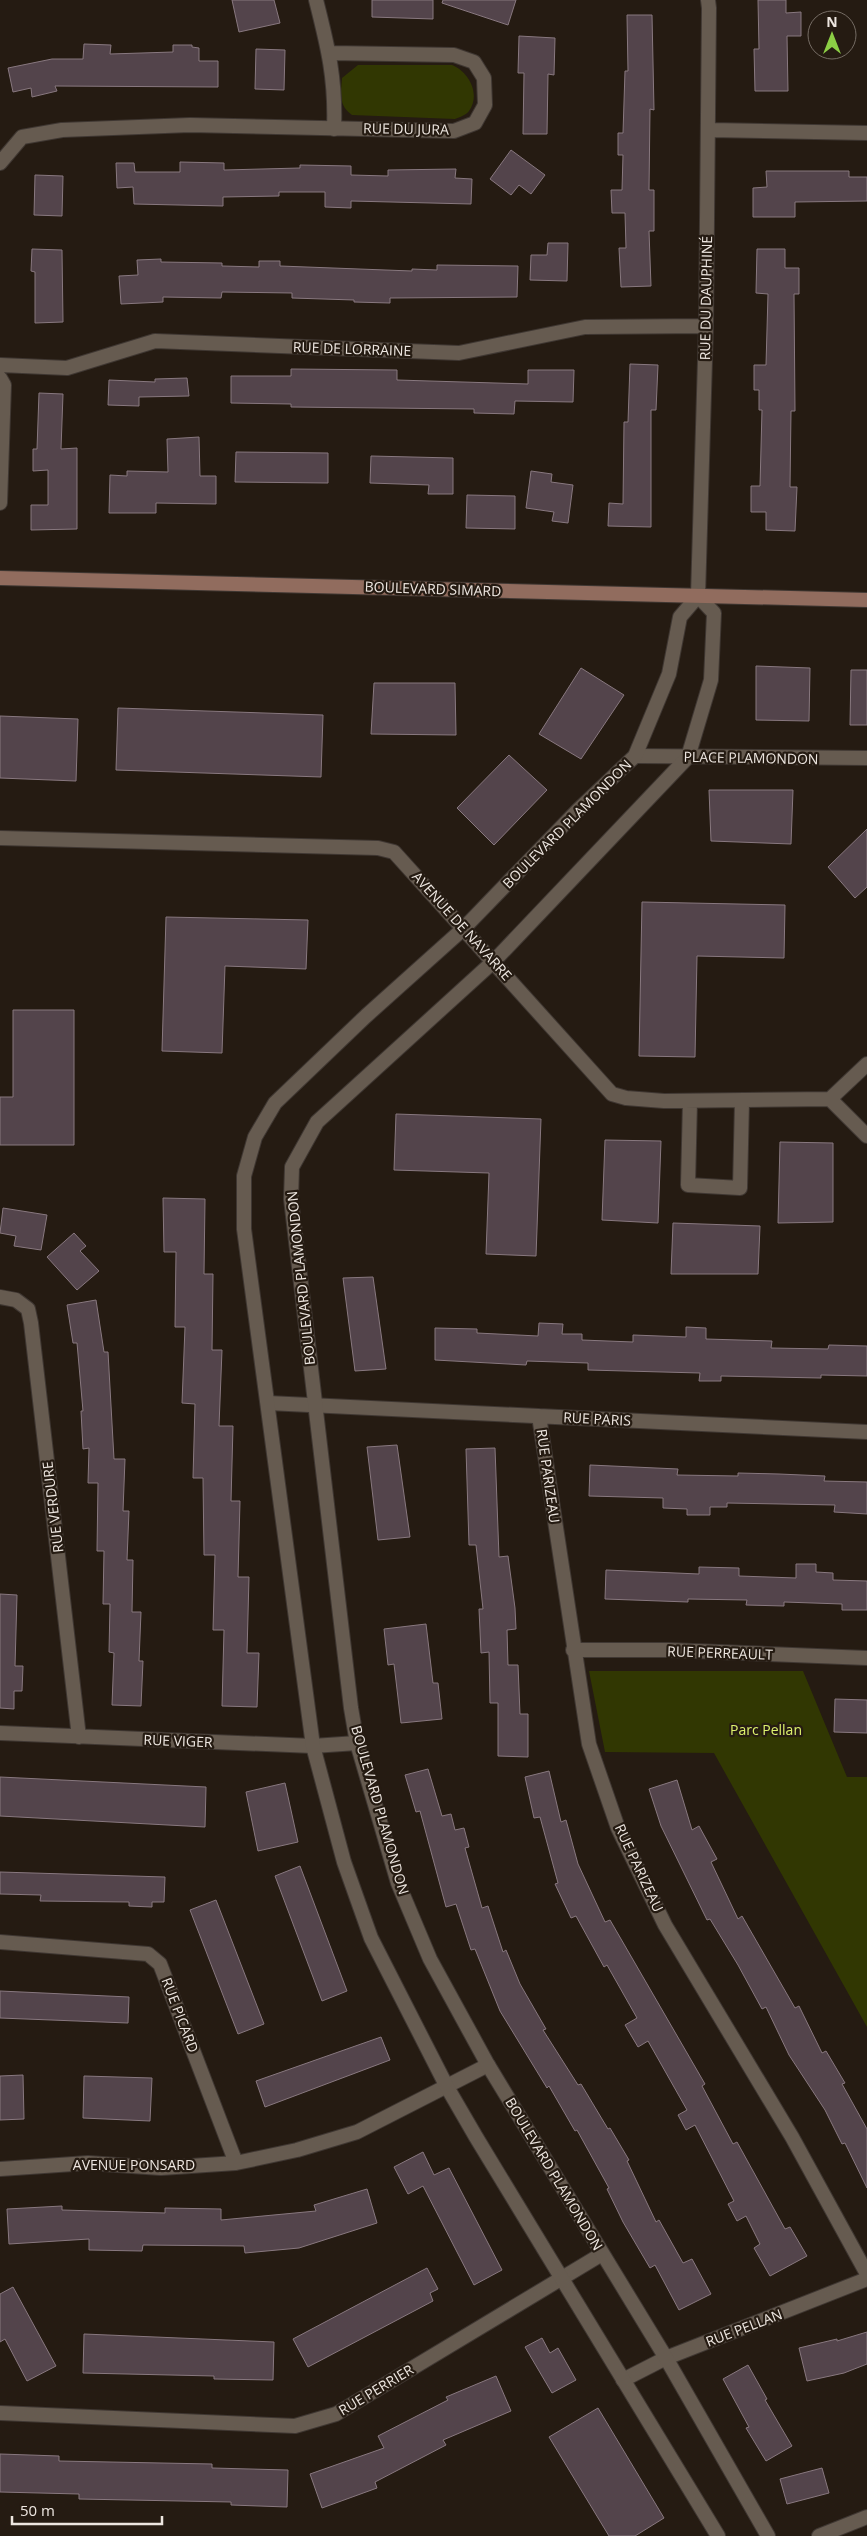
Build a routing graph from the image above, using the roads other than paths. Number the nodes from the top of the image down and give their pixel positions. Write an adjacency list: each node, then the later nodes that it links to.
1 (316, 0): 3 (street)
2 (708, 0): 5 (street, RUE DU DAUPHINÉ)
3 (330, 53): 4 (street); 4 (street, RUE DU JURA)
4 (334, 128): 7 (street, RUE DU JURA)
5 (710, 130): 6 (street); 8 (street, RUE DU DAUPHINÉ)
6 (867, 133)
7 (0, 163)
8 (706, 326): 9 (street, RUE DE LORRAINE); 13 (street, RUE DU DAUPHINÉ)
9 (0, 365)
10 (0, 378): 11 (street)
11 (0, 503)
12 (0, 578): 13 (main road, BOULEVARD SIMARD)
13 (698, 596): 14 (main road, BOULEVARD SIMARD); 15 (street, BOULEVARD PLAMONDON); 16 (street, BOULEVARD PLAMONDON)
14 (867, 600)
15 (635, 756): 16 (street, PLACE PLAMONDON); 19 (street, BOULEVARD PLAMONDON)
16 (688, 757): 17 (street, PLACE PLAMONDON); 20 (street, BOULEVARD PLAMONDON)
17 (867, 758)
18 (0, 838): 19 (street, AVENUE DE NAVARRE)
19 (463, 929): 20 (street, AVENUE DE NAVARRE); 27 (street, BOULEVARD PLAMONDON)
20 (494, 961): 23 (street, AVENUE DE NAVARRE); 28 (street, BOULEVARD PLAMONDON)
21 (867, 1064): 22 (street)
22 (830, 1099): 24 (street, AVENUE DE NAVARRE); 25 (street)
23 (690, 1101): 24 (street, AVENUE DE NAVARRE); 24 (street)
24 (742, 1101)
25 (867, 1136)
26 (0, 1297): 34 (street, RUE VERDURE)
27 (268, 1404): 28 (street, RUE PARIS); 36 (street, BOULEVARD PLAMONDON)
28 (314, 1405): 29 (street, RUE PARIS); 35 (street, BOULEVARD PLAMONDON)
29 (538, 1416): 30 (street, RUE PARIS); 31 (street, RUE PARIZEAU)
30 (867, 1432)
31 (574, 1650): 32 (street, RUE PERREAULT); 43 (street, RUE PARIZEAU)
32 (867, 1658)
33 (0, 1734): 34 (street, RUE VIGER)
34 (79, 1737): 36 (street, RUE VIGER)
35 (357, 1743): 36 (street, RUE VIGER); 38 (street, BOULEVARD PLAMONDON)
36 (313, 1746): 39 (street, BOULEVARD PLAMONDON)
37 (0, 1942): 40 (street, RUE PICARD)
38 (488, 2065): 39 (street, AVENUE PONSARD); 42 (street, BOULEVARD PLAMONDON)
39 (447, 2087): 40 (street, AVENUE PONSARD); 44 (street, BOULEVARD PLAMONDON)
40 (236, 2163): 41 (street, AVENUE PONSARD)
41 (0, 2169)
42 (602, 2254): 44 (street, RUE PERRIER); 46 (street, BOULEVARD PLAMONDON)
43 (867, 2274)
44 (561, 2277): 47 (street, BOULEVARD PLAMONDON); 48 (street, RUE PERRIER)
45 (867, 2280): 46 (street, RUE PELLAN)
46 (666, 2358): 47 (street, RUE PELLAN); 51 (street, BOULEVARD PLAMONDON)
47 (623, 2380): 50 (street, BOULEVARD PLAMONDON)
48 (0, 2413)
49 (867, 2517): 52 (street)
50 (718, 2536)
51 (768, 2536)
52 (819, 2536)

